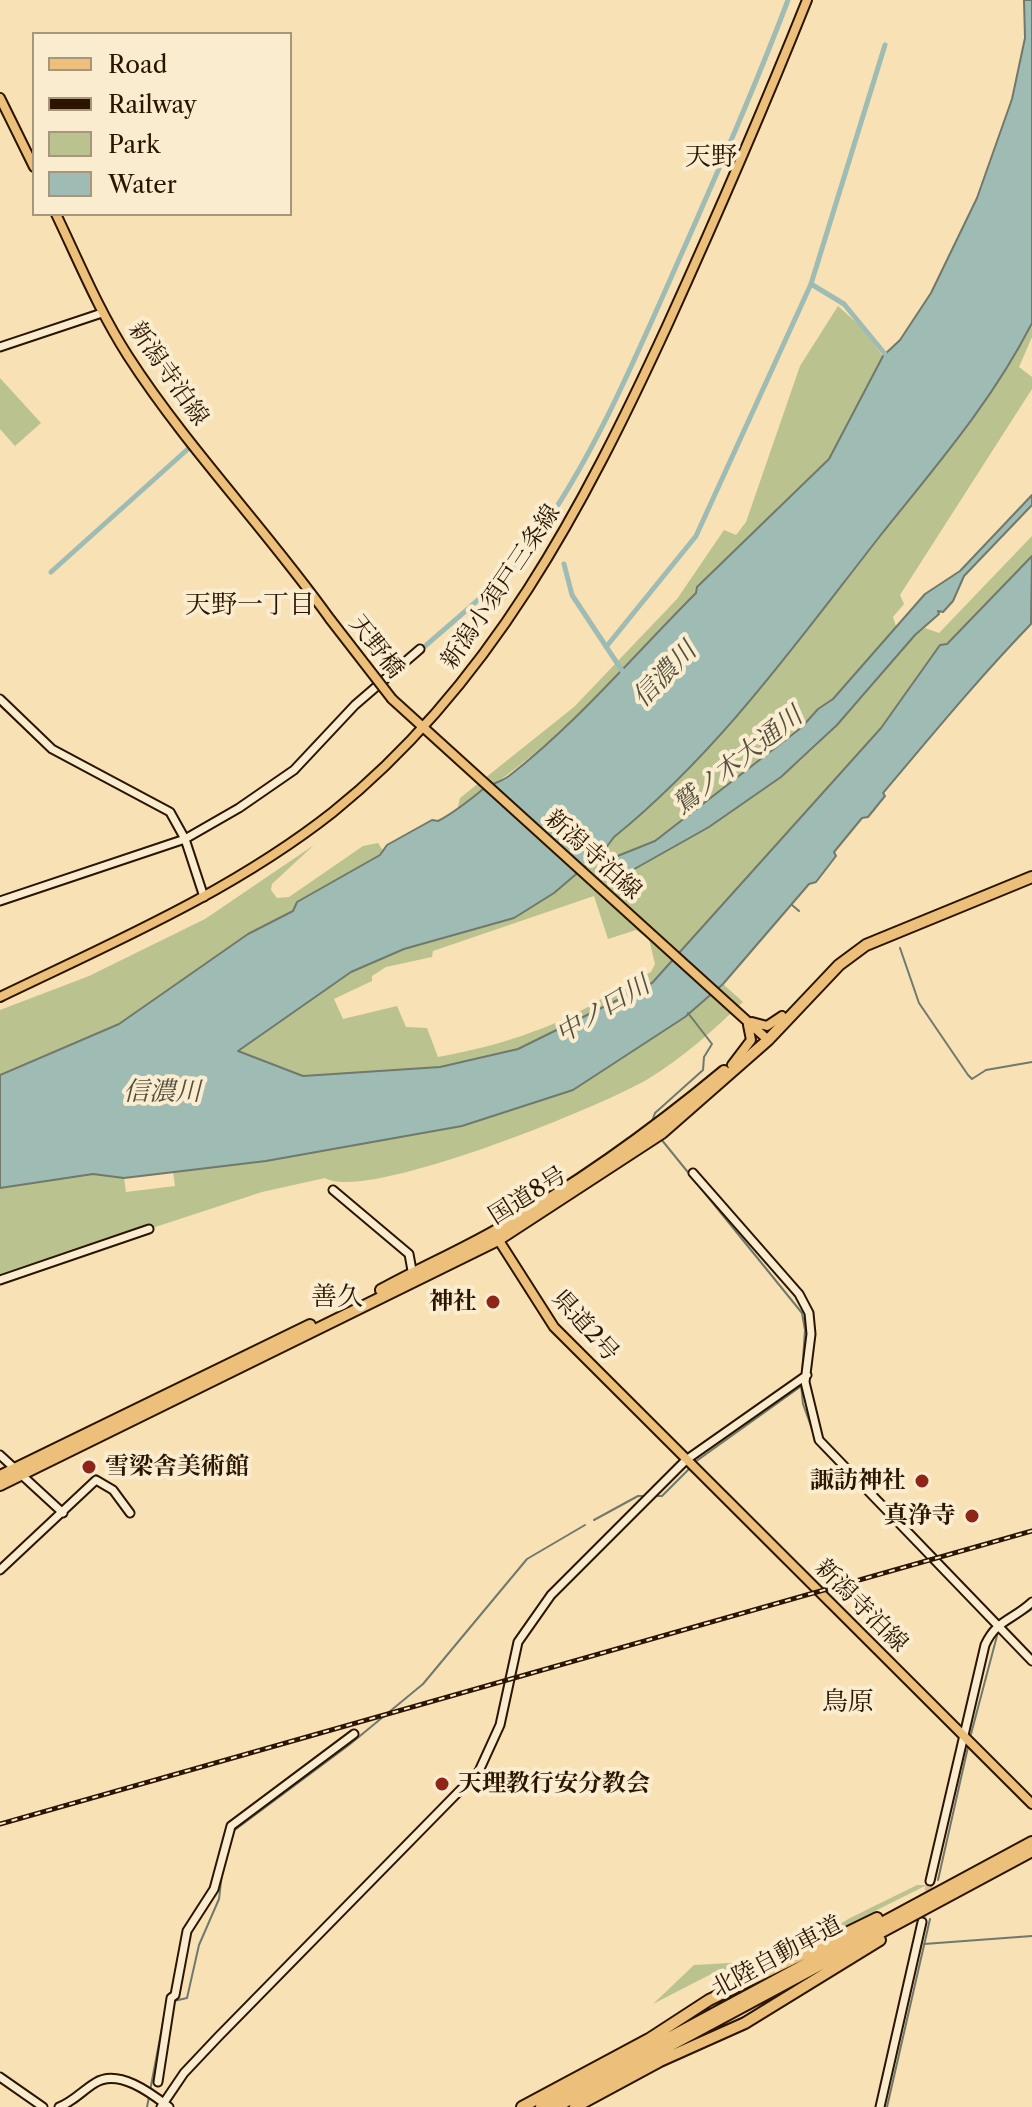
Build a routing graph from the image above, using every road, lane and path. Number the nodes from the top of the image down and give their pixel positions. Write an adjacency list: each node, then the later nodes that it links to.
1 (807, 0): 11 (main road, 新潟小須戸三条線)
2 (0, 98): 3 (main road)
3 (32, 163)
4 (57, 216): 5 (main road, 新潟寺泊線)
5 (102, 313): 6 (street); 7 (main road, 新潟寺泊線)
6 (0, 347)
7 (330, 619): 10 (main road, 天野橋, bridge)
8 (420, 649): 12 (street)
9 (0, 699): 12 (street)
10 (392, 699): 11 (main road, 新潟寺泊線)
11 (422, 728): 14 (main road, 新潟小須戸三条線); 18 (main road, 新潟寺泊線)
12 (185, 839): 14 (street); 15 (street)
13 (1032, 875): 17 (highway, 国道8号); 19 (highway, 国道8号)
14 (204, 897): 16 (main road, 新潟小須戸三条線)
15 (0, 901)
16 (0, 997)
17 (782, 1016): 18 (main road); 19 (highway, 国道8号)
18 (744, 1018): 19 (main road, 新潟寺泊線); 20 (main road)
19 (766, 1038): 20 (highway, 国道8号); 24 (highway, 国道8号)
20 (732, 1065): 24 (highway, 国道8号)
21 (693, 1173): 27 (street)
22 (333, 1190): 25 (street)
23 (149, 1229): 26 (street)
24 (496, 1236): 25 (highway, 国道8号); 28 (main road, 県道2号)
25 (413, 1277): 31 (highway, 国道8号); 32 (highway, 国道8号)
26 (0, 1280)
27 (807, 1375): 30 (street); 40 (street)
28 (663, 1436): 30 (main road, 新潟寺泊線)
29 (0, 1456): 32 (street); 33 (street)
30 (686, 1460): 43 (main road, 新潟寺泊線); 53 (street)
31 (43, 1464): 32 (highway, 国道8号); 35 (street)
32 (19, 1471): 33 (highway, 国道8号); 34 (highway, 国道8号); 35 (street)
33 (0, 1474)
34 (0, 1485)
35 (37, 1488): 36 (street)
36 (63, 1513): 37 (street); 38 (street)
37 (130, 1513)
38 (0, 1570)
39 (1032, 1602): 40 (street)
40 (997, 1624): 41 (street); 43 (street)
41 (1032, 1661)
42 (354, 1734): 52 (street)
43 (964, 1736): 44 (main road, 新潟寺泊線); 48 (street)
44 (1032, 1804)
45 (1032, 1842): 47 (highway, 北陸自動車道)
46 (1032, 1851): 49 (highway, 北陸自動車道)
47 (1013, 1852): 56 (highway); 57 (highway, 北陸自動車道)
48 (930, 1881)
49 (949, 1896): 58 (highway, 北陸自動車道); 59 (highway)
50 (922, 1922): 60 (street)
51 (0, 2077): 54 (street)
52 (158, 2082)
53 (164, 2106): 55 (street)
54 (43, 2107)
55 (59, 2107)
56 (522, 2107)
57 (541, 2107)
58 (556, 2107)
59 (575, 2107)
60 (880, 2107)

